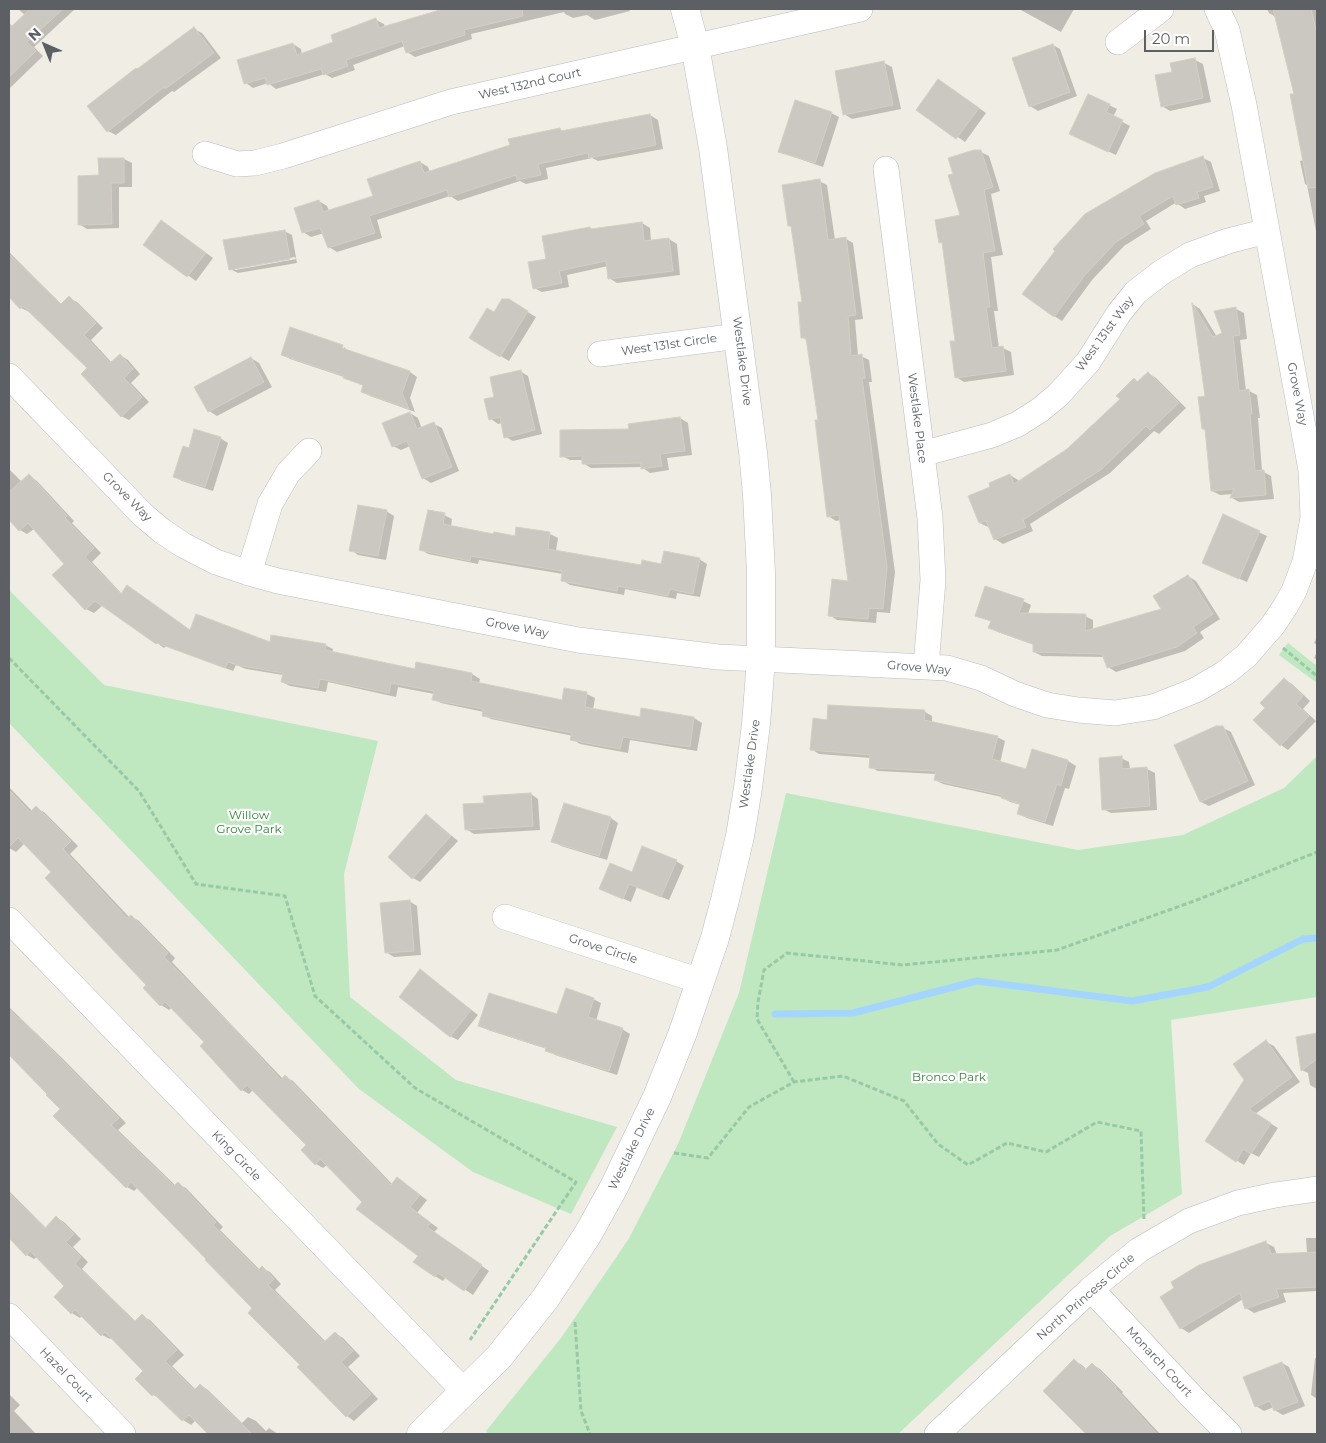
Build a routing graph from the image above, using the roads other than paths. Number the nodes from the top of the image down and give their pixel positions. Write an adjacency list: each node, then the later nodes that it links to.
1 (685, 9): 6 (street, Westlake Drive)
2 (860, 9): 6 (street, West 132nd Court)
3 (1161, 9): 5 (street)
4 (1217, 9): 9 (street, Grove Way)
5 (1118, 42)
6 (695, 46): 7 (street, West 132nd Court); 10 (street, Westlake Drive)
7 (205, 154)
8 (886, 169): 14 (street, Westlake Place)
9 (1267, 231): 14 (street, West 131st Way); 17 (street, Grove Way)
10 (738, 336): 11 (street, West 131st Circle); 16 (street, Westlake Drive)
11 (600, 354)
12 (9, 376): 15 (street, Grove Way)
13 (308, 452): 15 (street)
14 (922, 454): 17 (street, Westlake Place)
15 (249, 573): 16 (street, Grove Way)
16 (761, 659): 17 (street, Grove Way); 20 (street, Westlake Drive)
17 (926, 667)
18 (505, 917): 20 (street, Grove Circle)
19 (9, 920): 24 (street, King Circle)
20 (700, 981): 24 (street, Westlake Drive)
21 (1317, 1188): 22 (street, North Princess Circle)
22 (1091, 1289): 27 (street, North Princess Circle); 28 (street, Monarch Court)
23 (9, 1316): 25 (street, Hazel Court)
24 (464, 1391): 26 (street, Westlake Drive)
25 (123, 1434)
26 (421, 1434)
27 (937, 1434)
28 (1229, 1434)

